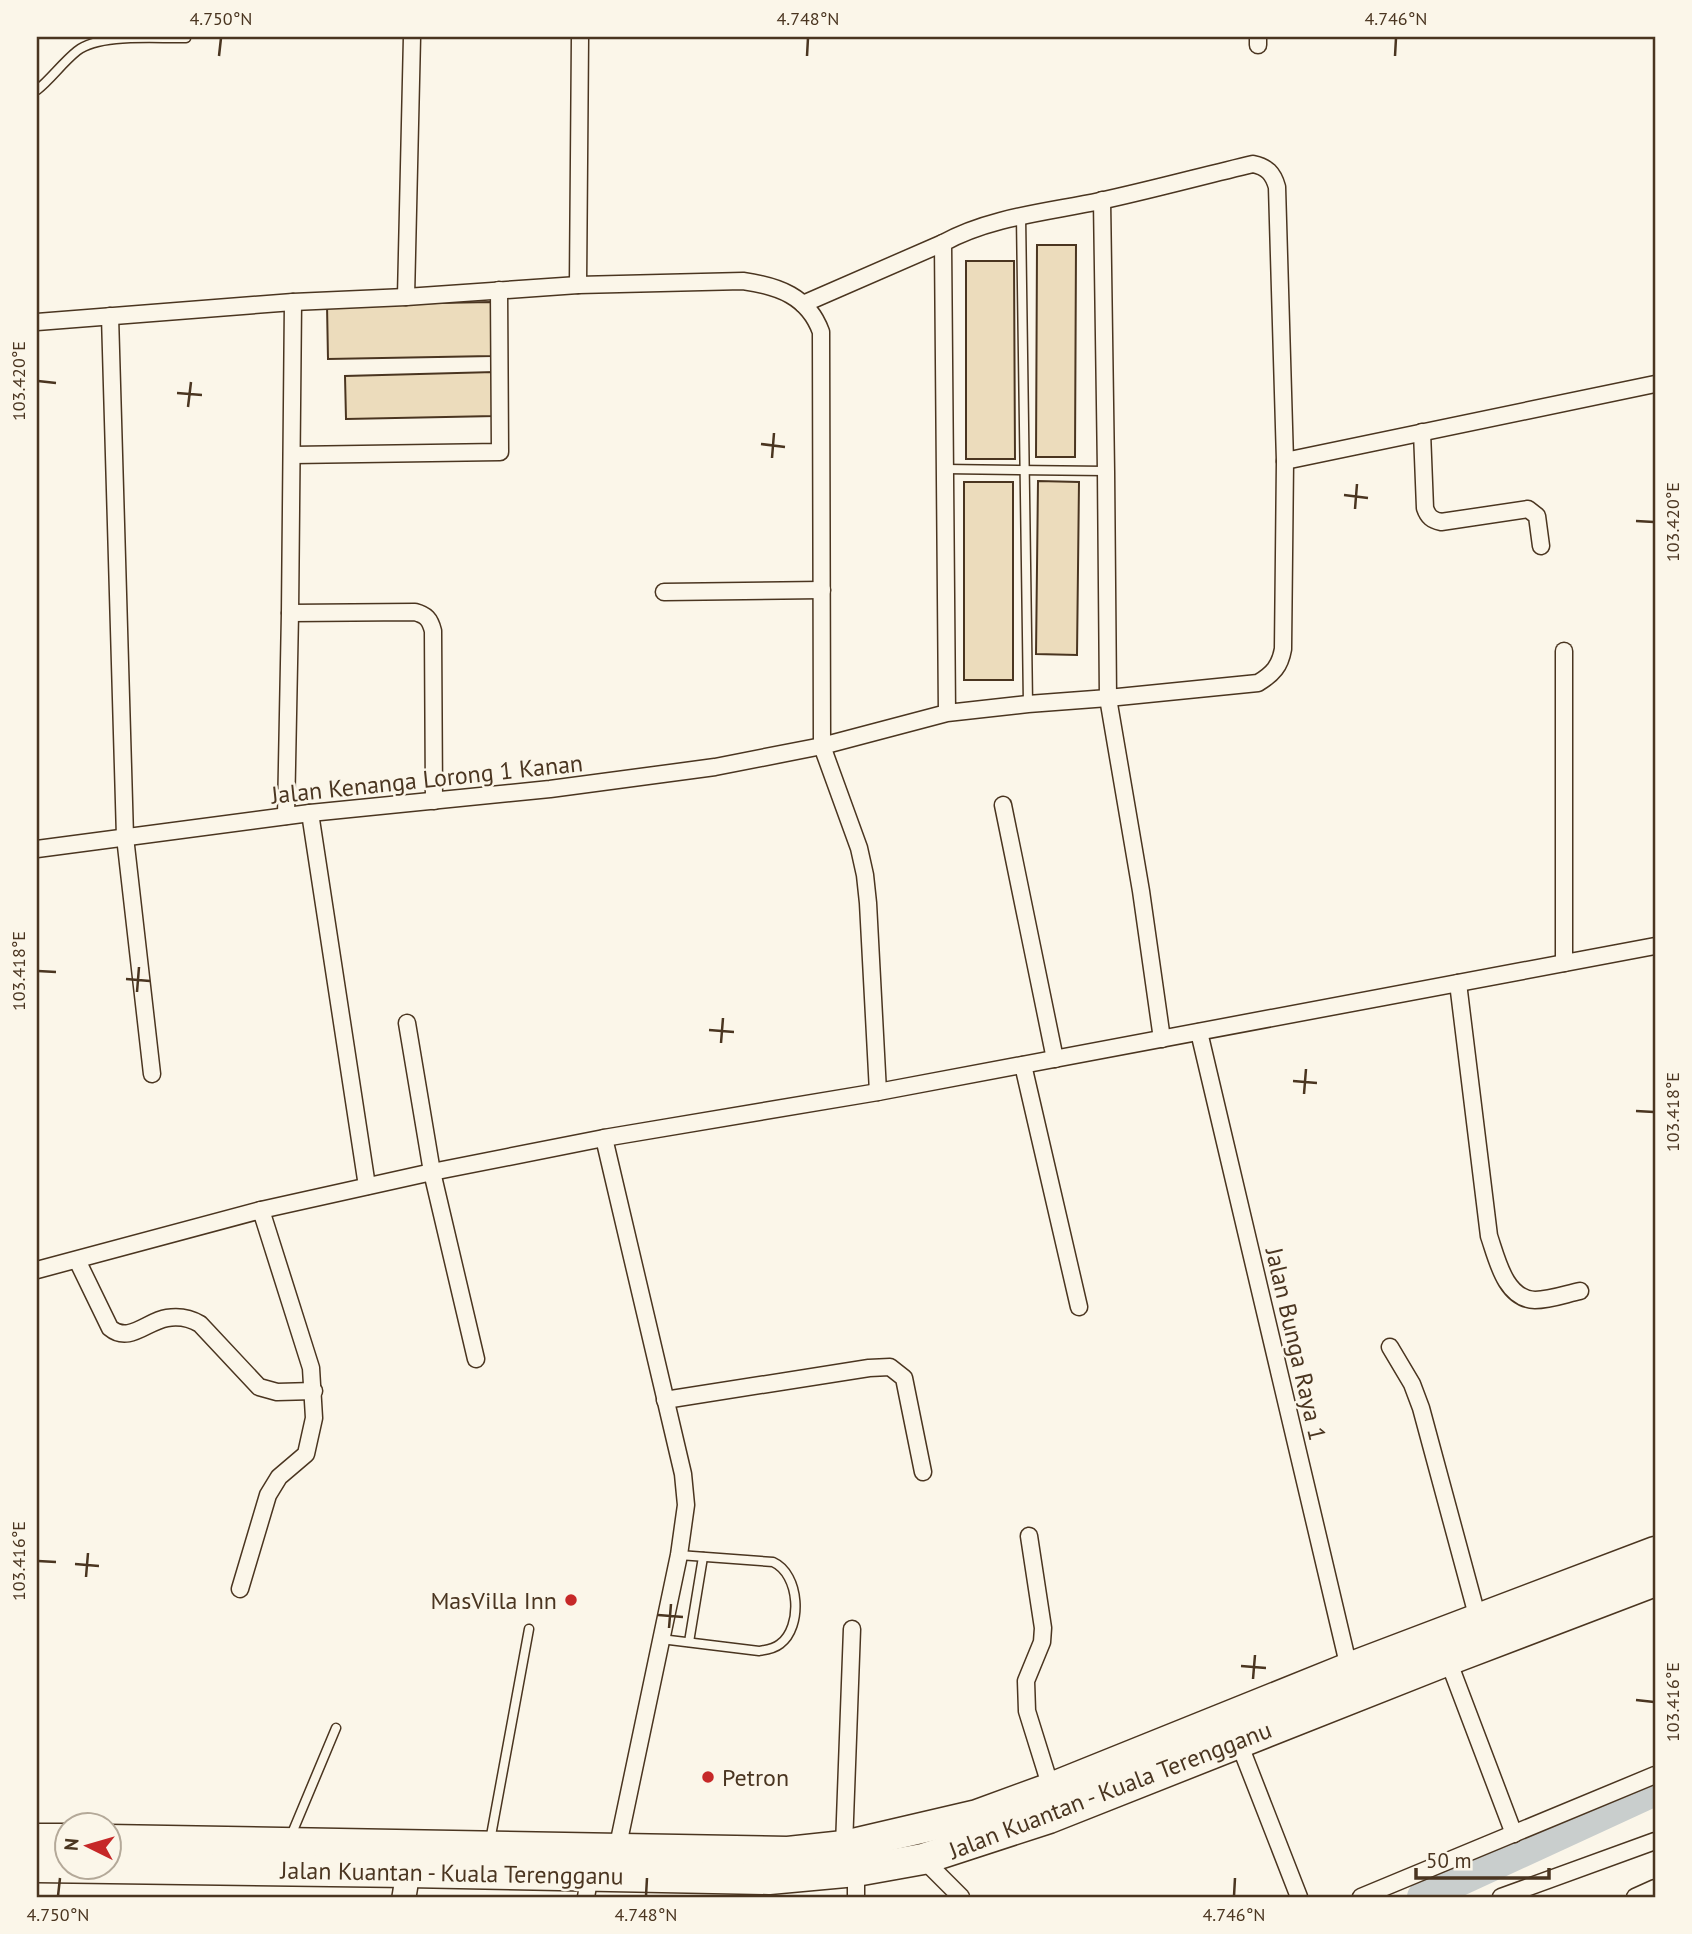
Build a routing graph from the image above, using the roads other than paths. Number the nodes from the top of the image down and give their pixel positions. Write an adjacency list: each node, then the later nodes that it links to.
1 (412, 37): 10 (street)
2 (580, 37): 8 (street)
3 (186, 38): 4 (lane)
4 (37, 90)
5 (1102, 200): 6 (street, Jalan Kenanga Lorong 1 Kanan); 18 (street, Jalan Kenanga Lorong 1 Kanan); 21 (street)
6 (1021, 216): 7 (street, Jalan Kenanga Lorong 1 Kanan); 20 (lane)
7 (943, 243): 12 (street, Jalan Kenanga Lorong 1 Kanan); 19 (street)
8 (578, 285): 9 (street); 12 (street)
9 (499, 290): 10 (street); 17 (street)
10 (405, 297): 11 (street)
11 (293, 302): 13 (street); 17 (street)
12 (803, 304): 23 (street)
13 (110, 316): 14 (street); 35 (street)
14 (37, 322)
15 (1655, 384): 16 (street)
16 (1422, 432): 18 (street); 22 (street)
17 (292, 455): 25 (street)
18 (1285, 461): 27 (street, Jalan Kenanga Lorong 1 Kanan)
19 (945, 469): 20 (lane); 29 (street)
20 (1024, 470): 21 (lane); 28 (lane)
21 (1107, 471): 27 (street)
22 (1541, 546)
23 (822, 590): 24 (street); 30 (street)
24 (664, 593)
25 (290, 613): 31 (street); 34 (street)
26 (1563, 651): 38 (street)
27 (1108, 698): 28 (street, Jalan Kenanga Lorong 1 Kanan); 42 (street)
28 (1028, 704): 29 (street, Jalan Kenanga Lorong 1 Kanan)
29 (947, 713): 30 (street, Jalan Kenanga Lorong 1 Kanan)
30 (822, 746): 31 (street, Jalan Kenanga Lorong 1 Kanan); 46 (street)
31 (434, 802): 33 (street, Jalan Kenanga Lorong 1 Kanan)
32 (1003, 805): 43 (street)
33 (310, 813): 34 (street, Jalan Kenanga Lorong 1 Kanan); 49 (street)
34 (286, 816): 35 (street, Jalan Kenanga Lorong 1 Kanan)
35 (125, 838): 36 (street, Jalan Kenanga Lorong 1 Kanan); 45 (street)
36 (37, 849)
37 (1655, 946): 38 (street)
38 (1564, 963): 39 (street)
39 (1458, 983): 41 (street); 53 (street)
40 (407, 1023): 48 (street)
41 (1199, 1032): 42 (street); 72 (street, Jalan Bunga Raya 1)
42 (1162, 1039): 43 (street)
43 (1055, 1059): 44 (street)
44 (1023, 1065): 46 (street); 54 (street)
45 (152, 1074)
46 (878, 1092): 47 (street)
47 (604, 1138): 48 (street); 58 (street)
48 (432, 1172): 49 (street); 56 (street)
49 (367, 1186): 50 (street)
50 (261, 1210): 51 (street); 57 (street)
51 (77, 1260): 52 (street); 57 (street)
52 (37, 1270)
53 (1580, 1292)
54 (1079, 1307)
55 (1390, 1347): 66 (street)
56 (476, 1359)
57 (314, 1391): 65 (street)
58 (665, 1400): 59 (street); 62 (street)
59 (923, 1472)
60 (1029, 1536): 76 (street)
61 (1655, 1552): 66 (highway, Jalan Kuantan - Kuala Terengganu)
62 (679, 1555): 63 (lane); 69 (street)
63 (702, 1557): 70 (lane); 70 (lane)
64 (1655, 1581): 71 (highway, Jalan Kuantan - Kuala Terengganu)
65 (240, 1589)
66 (1478, 1619): 72 (highway, Jalan Kuantan - Kuala Terengganu)
67 (529, 1629): 81 (lane)
68 (852, 1629): 85 (street)
69 (661, 1639): 70 (lane); 82 (street)
70 (689, 1642)
71 (1448, 1660): 74 (highway, Jalan Kuantan - Kuala Terengganu); 77 (street)
72 (1349, 1668): 76 (highway, Jalan Kuantan - Kuala Terengganu)
73 (336, 1728): 80 (lane)
74 (1239, 1743): 83 (highway, Jalan Kuantan - Kuala Terengganu); 90 (street)
75 (1655, 1775): 77 (street)
76 (1051, 1788): 85 (highway, Jalan Kuantan - Kuala Terengganu)
77 (1514, 1834): 91 (street)
78 (122, 1840): 80 (highway, Jalan Kuantan - Kuala Terengganu)
79 (1655, 1841): 92 (street)
80 (287, 1844): 81 (highway, Jalan Kuantan - Kuala Terengganu)
81 (488, 1847): 82 (highway, Jalan Kuantan - Kuala Terengganu)
82 (617, 1850): 85 (highway, Jalan Kuantan - Kuala Terengganu)
83 (923, 1859): 85 (highway, Jalan Kuantan - Kuala Terengganu); 89 (street)
84 (37, 1867): 86 (highway, Jalan Kuantan - Kuala Terengganu)
85 (852, 1872): 87 (highway, Jalan Kuantan - Kuala Terengganu)
86 (406, 1884): 87 (highway, Jalan Kuantan - Kuala Terengganu)
87 (588, 1886)
88 (1655, 1888): 93 (street)
89 (961, 1897)
90 (1298, 1897)
91 (1361, 1897)
92 (1501, 1897)
93 (1635, 1897)

